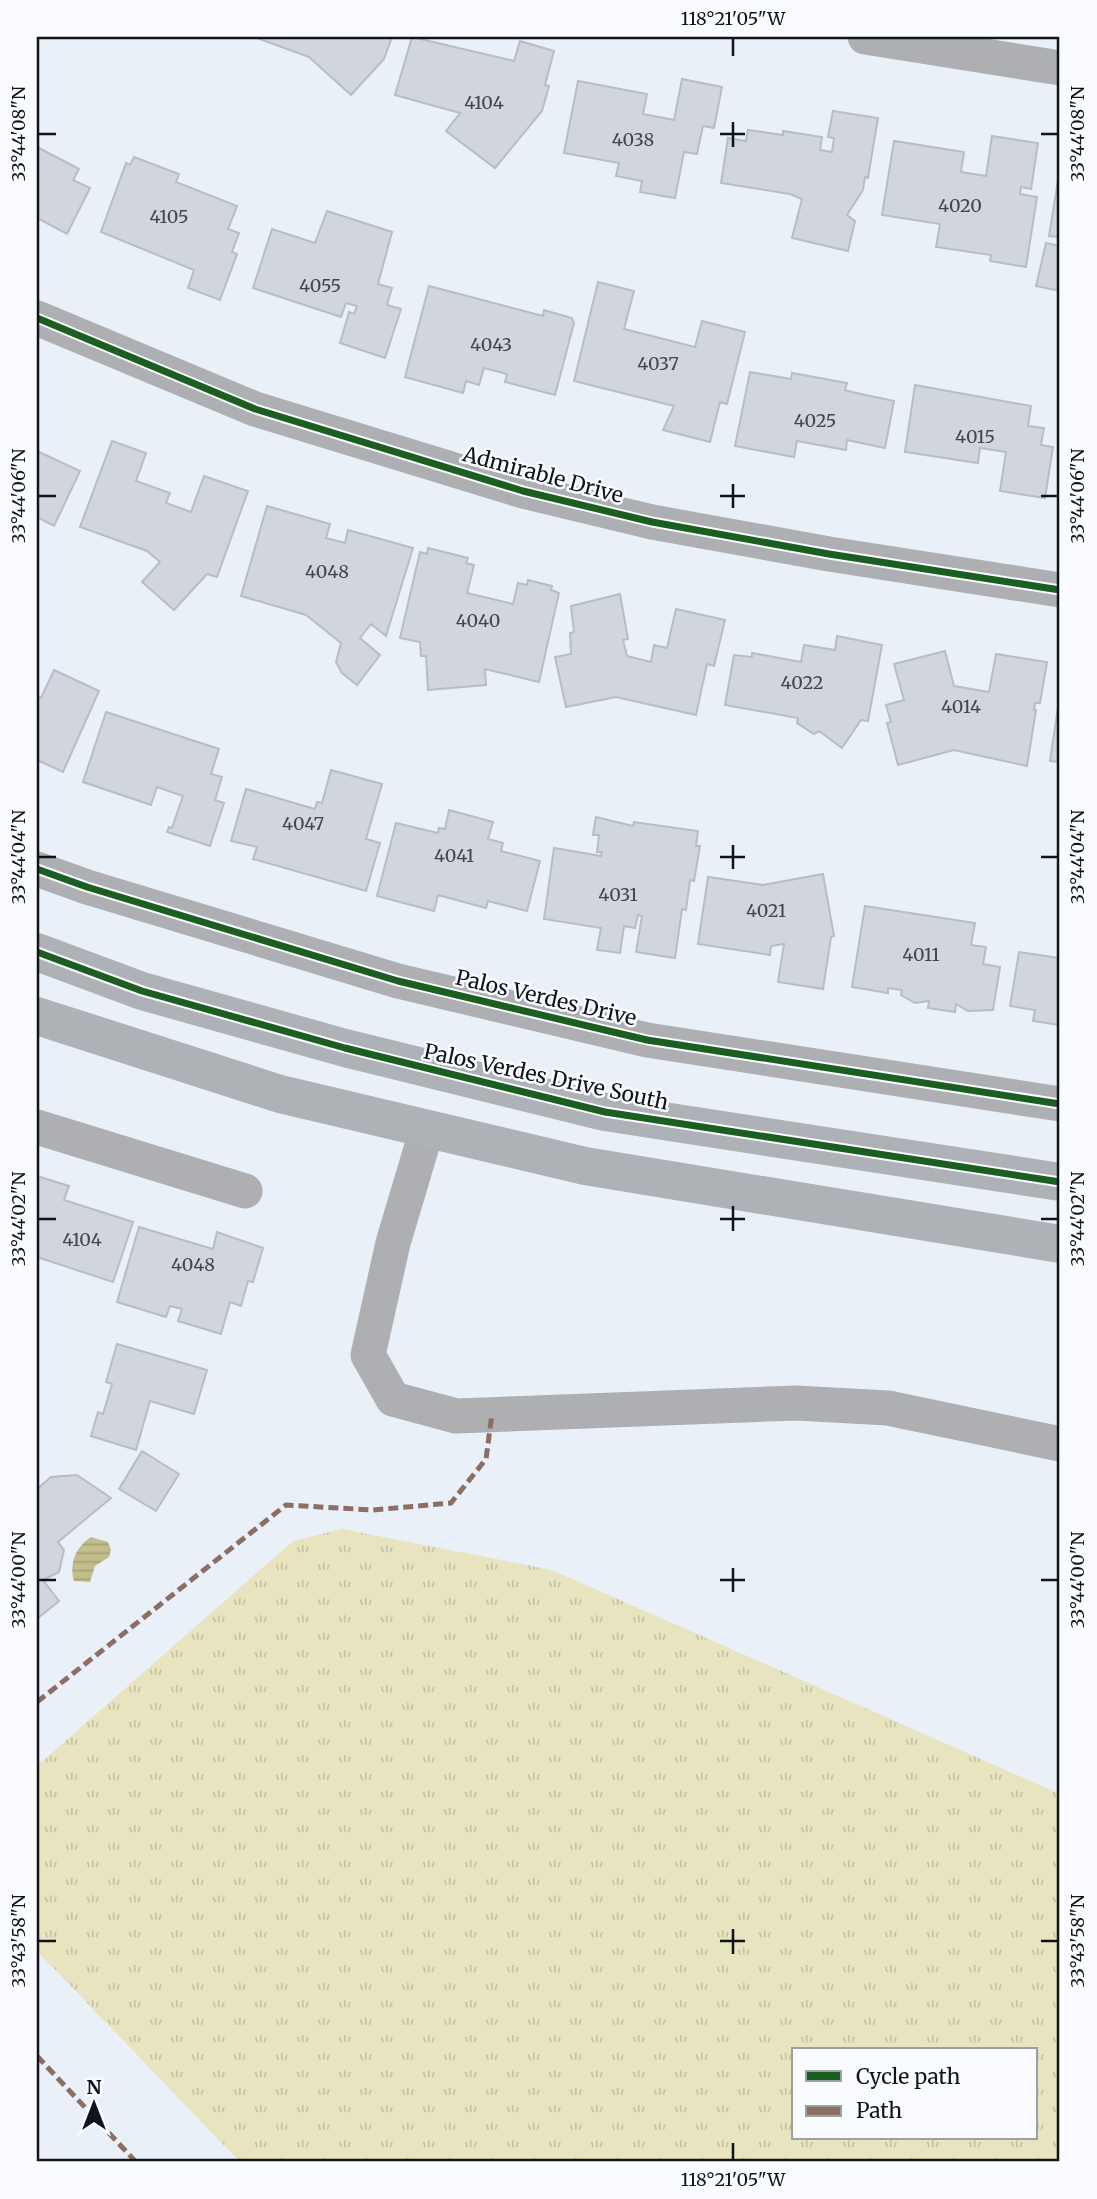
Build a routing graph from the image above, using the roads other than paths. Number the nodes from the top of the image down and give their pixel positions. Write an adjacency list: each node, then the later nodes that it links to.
1 (865, 37): 2 (street)
2 (1060, 68)
3 (37, 318): 4 (street, Admirable Drive)
4 (1060, 590)
5 (37, 869): 9 (street, Palos Verdes Drive)
6 (37, 952): 8 (main road, Palos Verdes Drive South)
7 (37, 1016): 11 (main road)
8 (441, 1073): 11 (main road); 12 (main road, Palos Verdes Drive South)
9 (1060, 1104)
10 (37, 1127): 13 (street)
11 (427, 1129): 14 (main road); 15 (street)
12 (1060, 1182)
13 (245, 1191)
14 (1060, 1244)
15 (1060, 1444)

